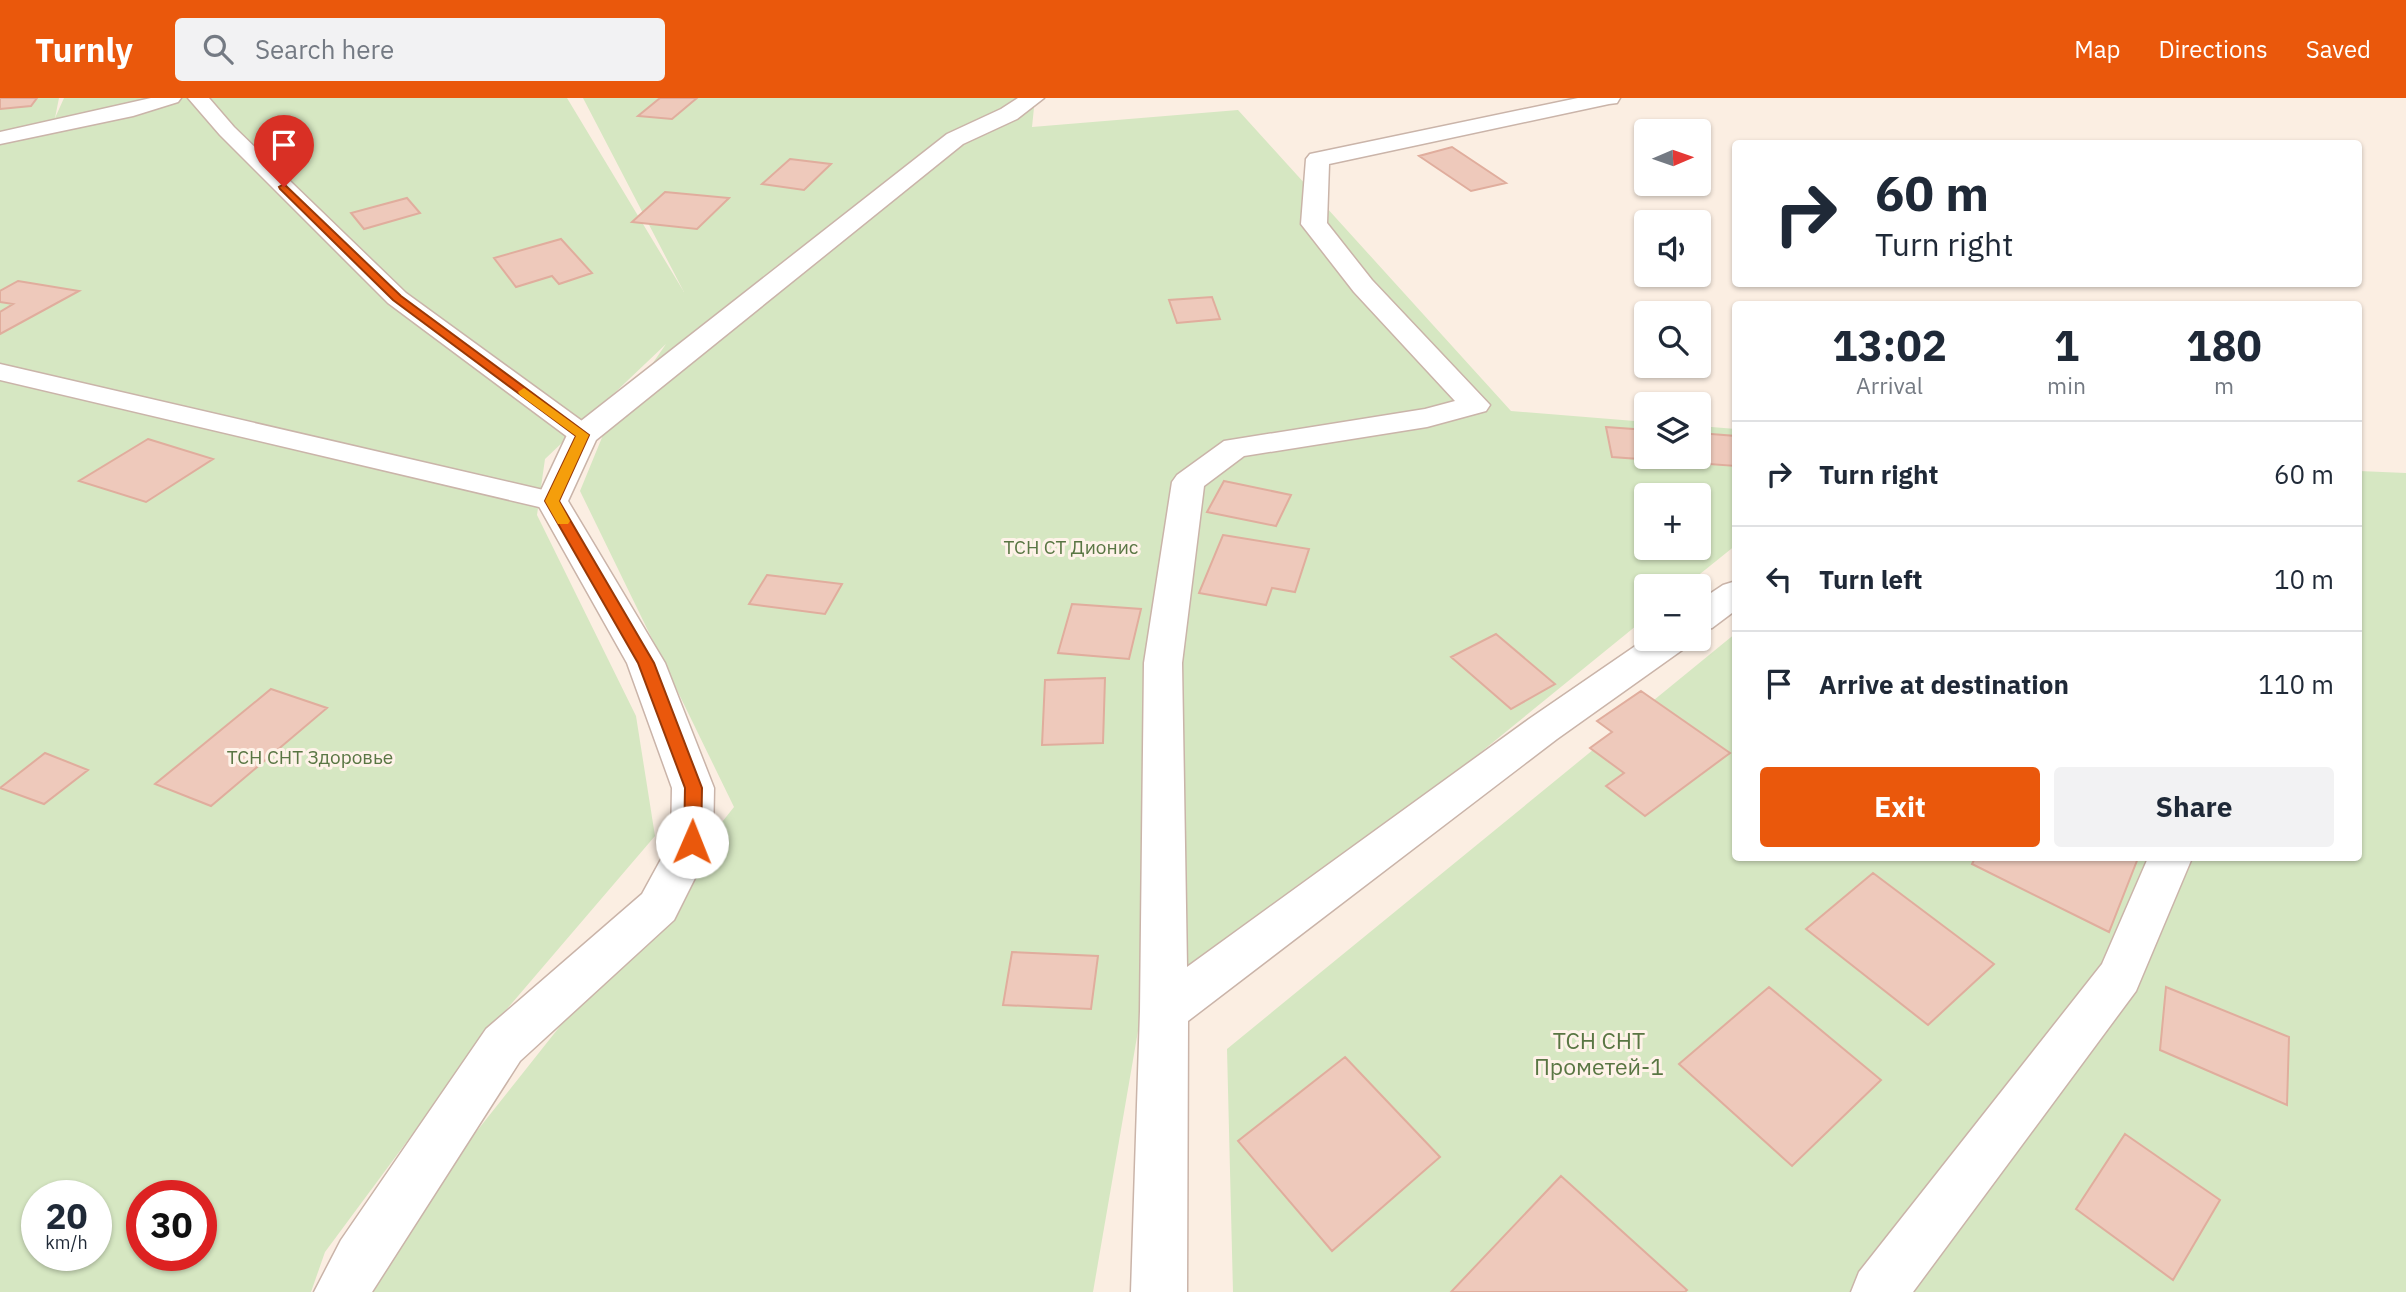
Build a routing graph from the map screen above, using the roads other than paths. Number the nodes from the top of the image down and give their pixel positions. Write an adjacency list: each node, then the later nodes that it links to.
1 (171, 98): 5 (lane)
2 (198, 98): 7 (lane)
3 (1033, 98): 7 (street)
4 (1609, 98): 13 (street)
5 (0, 138)
6 (0, 372): 8 (lane)
7 (583, 435): 8 (street)
8 (552, 501): 14 (street)
9 (1732, 596): 10 (street)
10 (1711, 611)
11 (1655, 651): 13 (street)
12 (2169, 861): 16 (street)
13 (1164, 1011): 15 (street)
14 (342, 1292)
15 (1159, 1292)
16 (1879, 1292)

